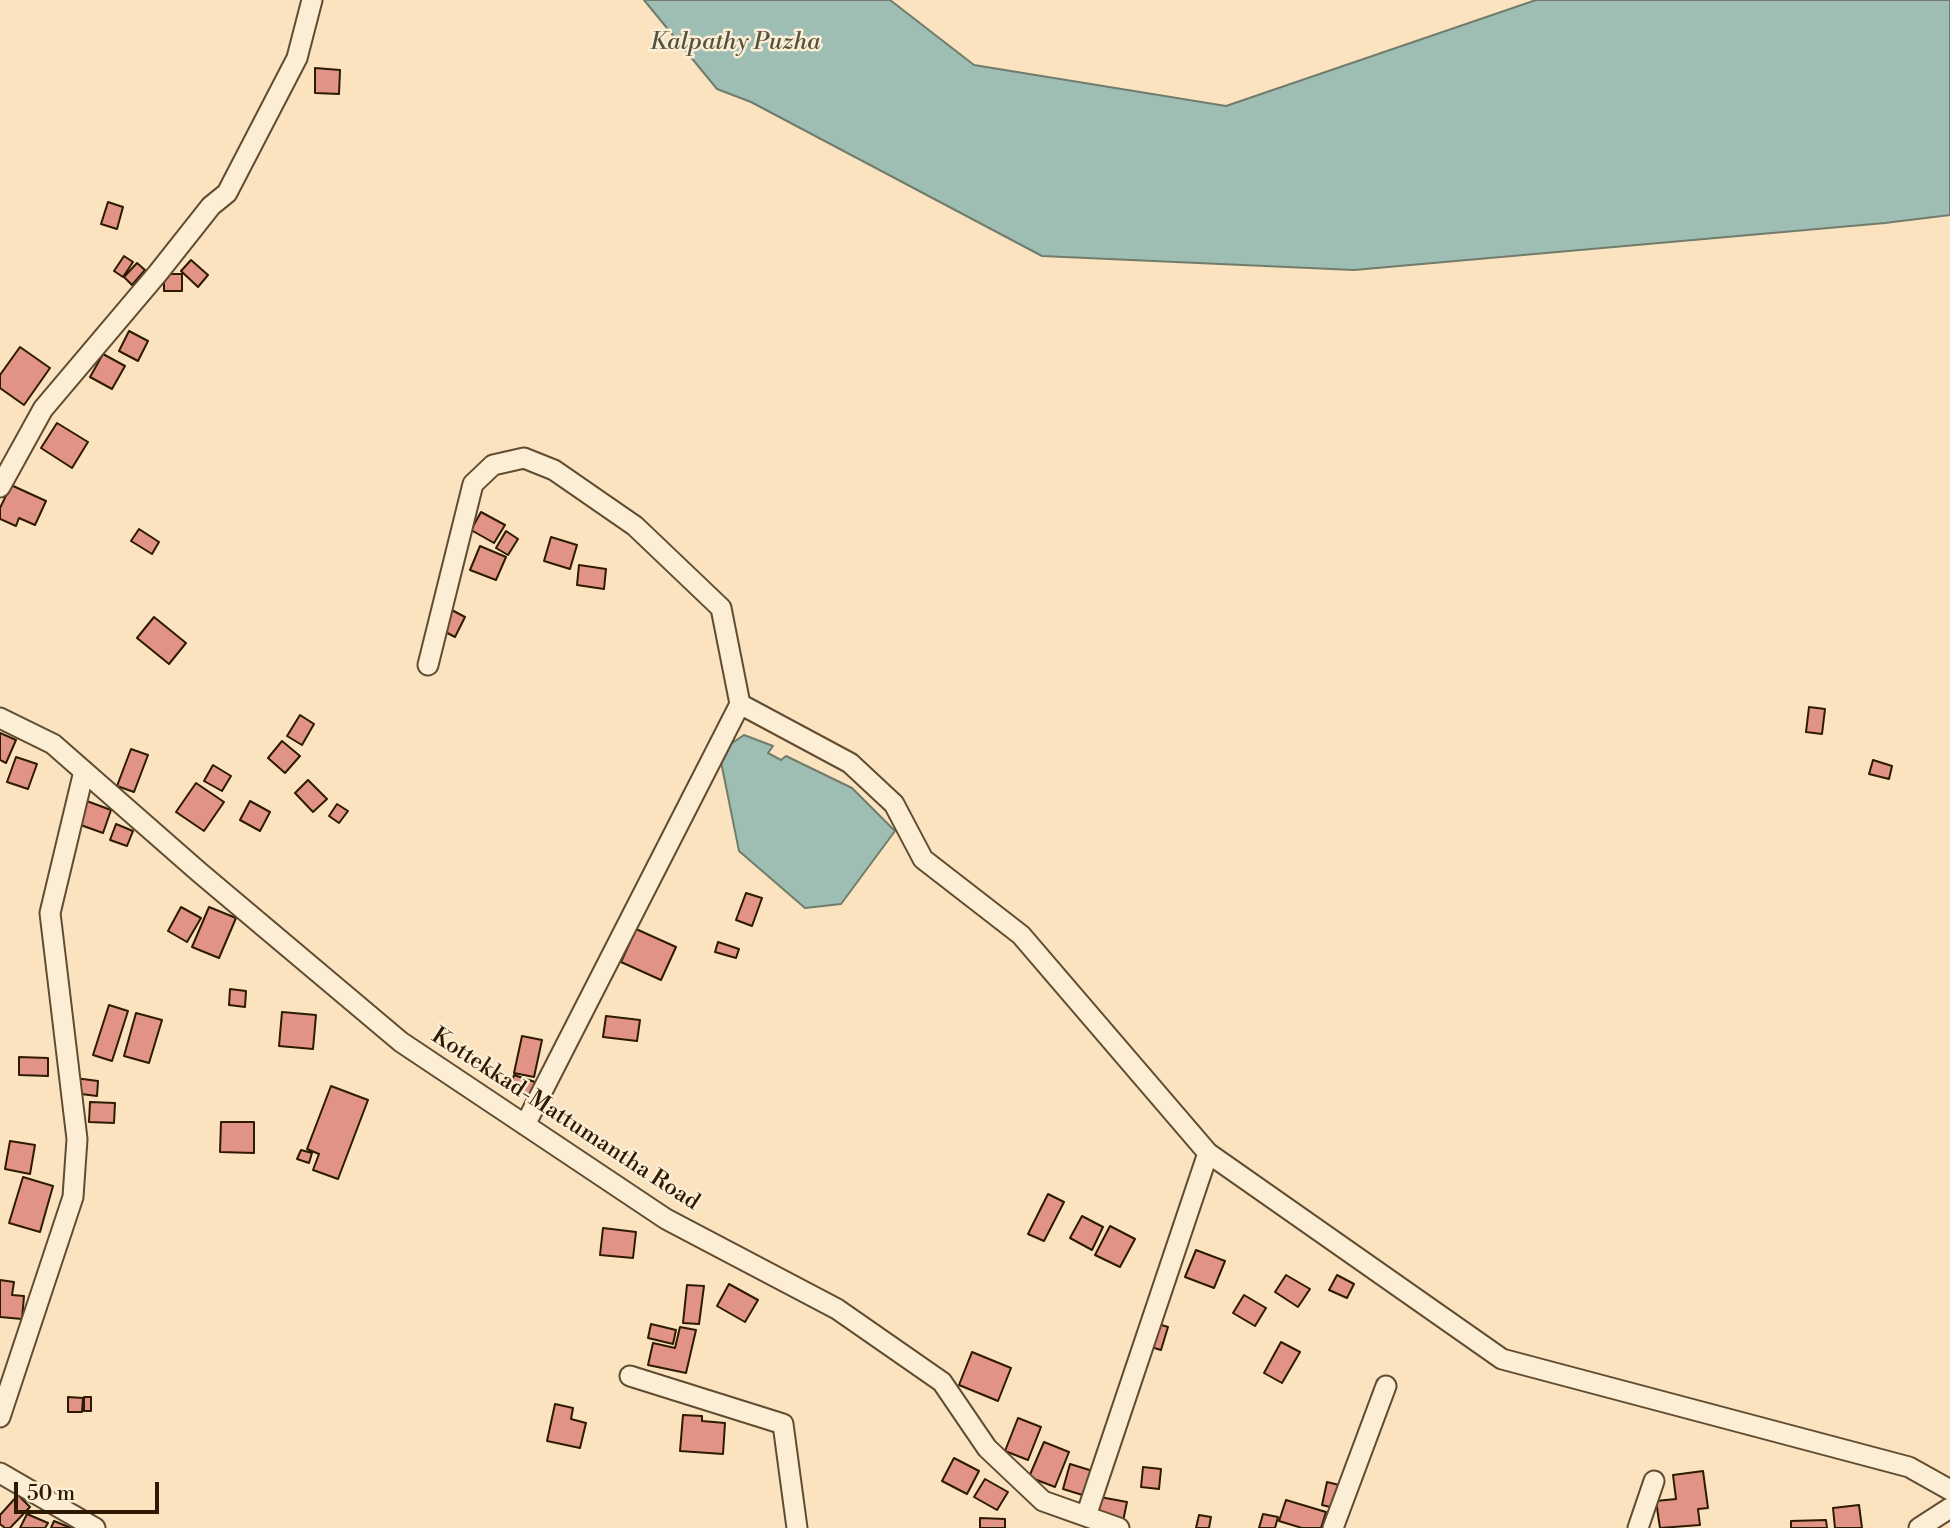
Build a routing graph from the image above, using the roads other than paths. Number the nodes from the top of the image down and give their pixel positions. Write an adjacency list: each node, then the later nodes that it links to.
1 (312, 0): 2 (street)
2 (0, 487)
3 (428, 665): 4 (street)
4 (740, 704): 7 (street); 8 (street)
5 (0, 718): 6 (street, Kottekkad-Mattumantha Road)
6 (84, 771): 7 (street, Kottekkad-Mattumantha Road); 11 (street)
7 (525, 1125): 16 (street, Kottekkad-Mattumantha Road)
8 (1208, 1153): 14 (street); 16 (street)
9 (630, 1376): 18 (street)
10 (1386, 1386): 20 (street)
11 (0, 1417)
12 (0, 1473): 17 (street)
13 (1654, 1481): 21 (street)
14 (1950, 1490)
15 (1950, 1508): 22 (street)
16 (1086, 1516): 19 (street, Kottekkad-Mattumantha Road)
17 (95, 1528)
18 (797, 1528)
19 (1119, 1528)
20 (1333, 1528)
21 (1638, 1528)
22 (1919, 1528)

